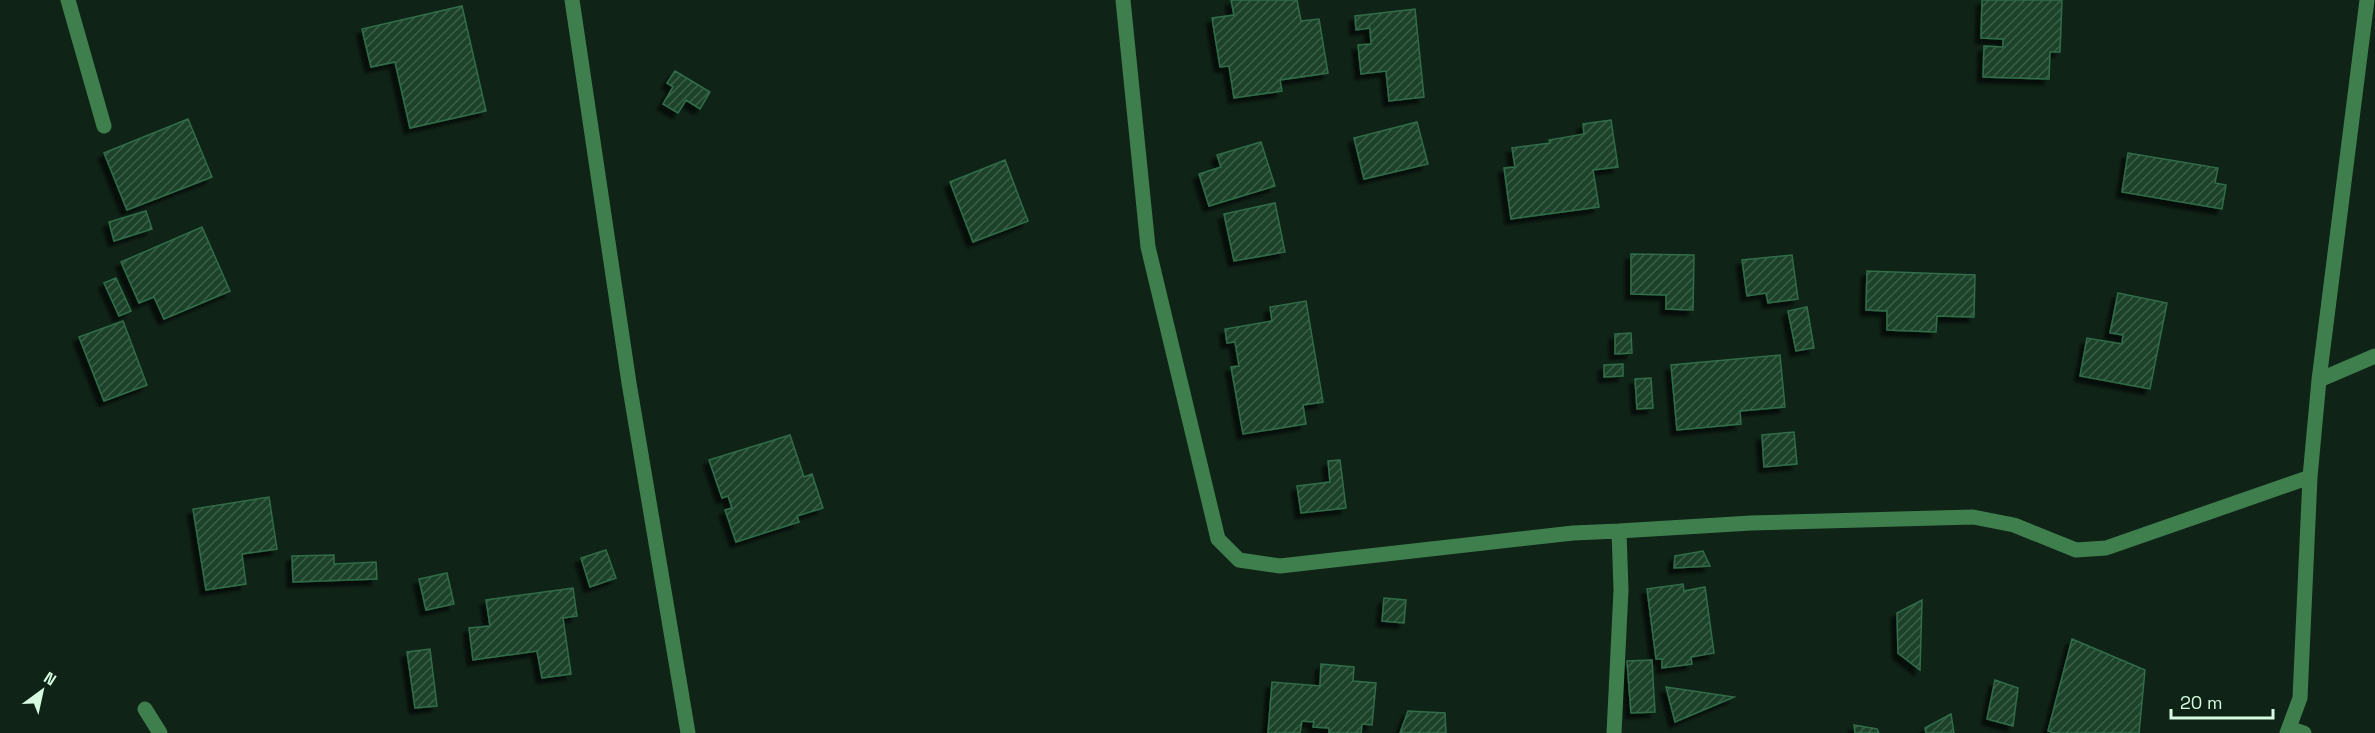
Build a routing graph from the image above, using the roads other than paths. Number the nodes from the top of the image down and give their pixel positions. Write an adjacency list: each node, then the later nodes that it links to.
1 (68, 0): 5 (street)
2 (572, 0): 13 (street)
3 (1123, 0): 9 (street)
4 (2367, 0): 7 (street)
5 (104, 126)
6 (2375, 356): 7 (street)
7 (2319, 380): 8 (street)
8 (2310, 477): 9 (street); 11 (street)
9 (1619, 531): 14 (street)
10 (145, 709): 12 (street)
11 (2288, 731): 15 (street)
12 (160, 733)
13 (688, 733)
14 (1614, 733)
15 (2304, 733)

